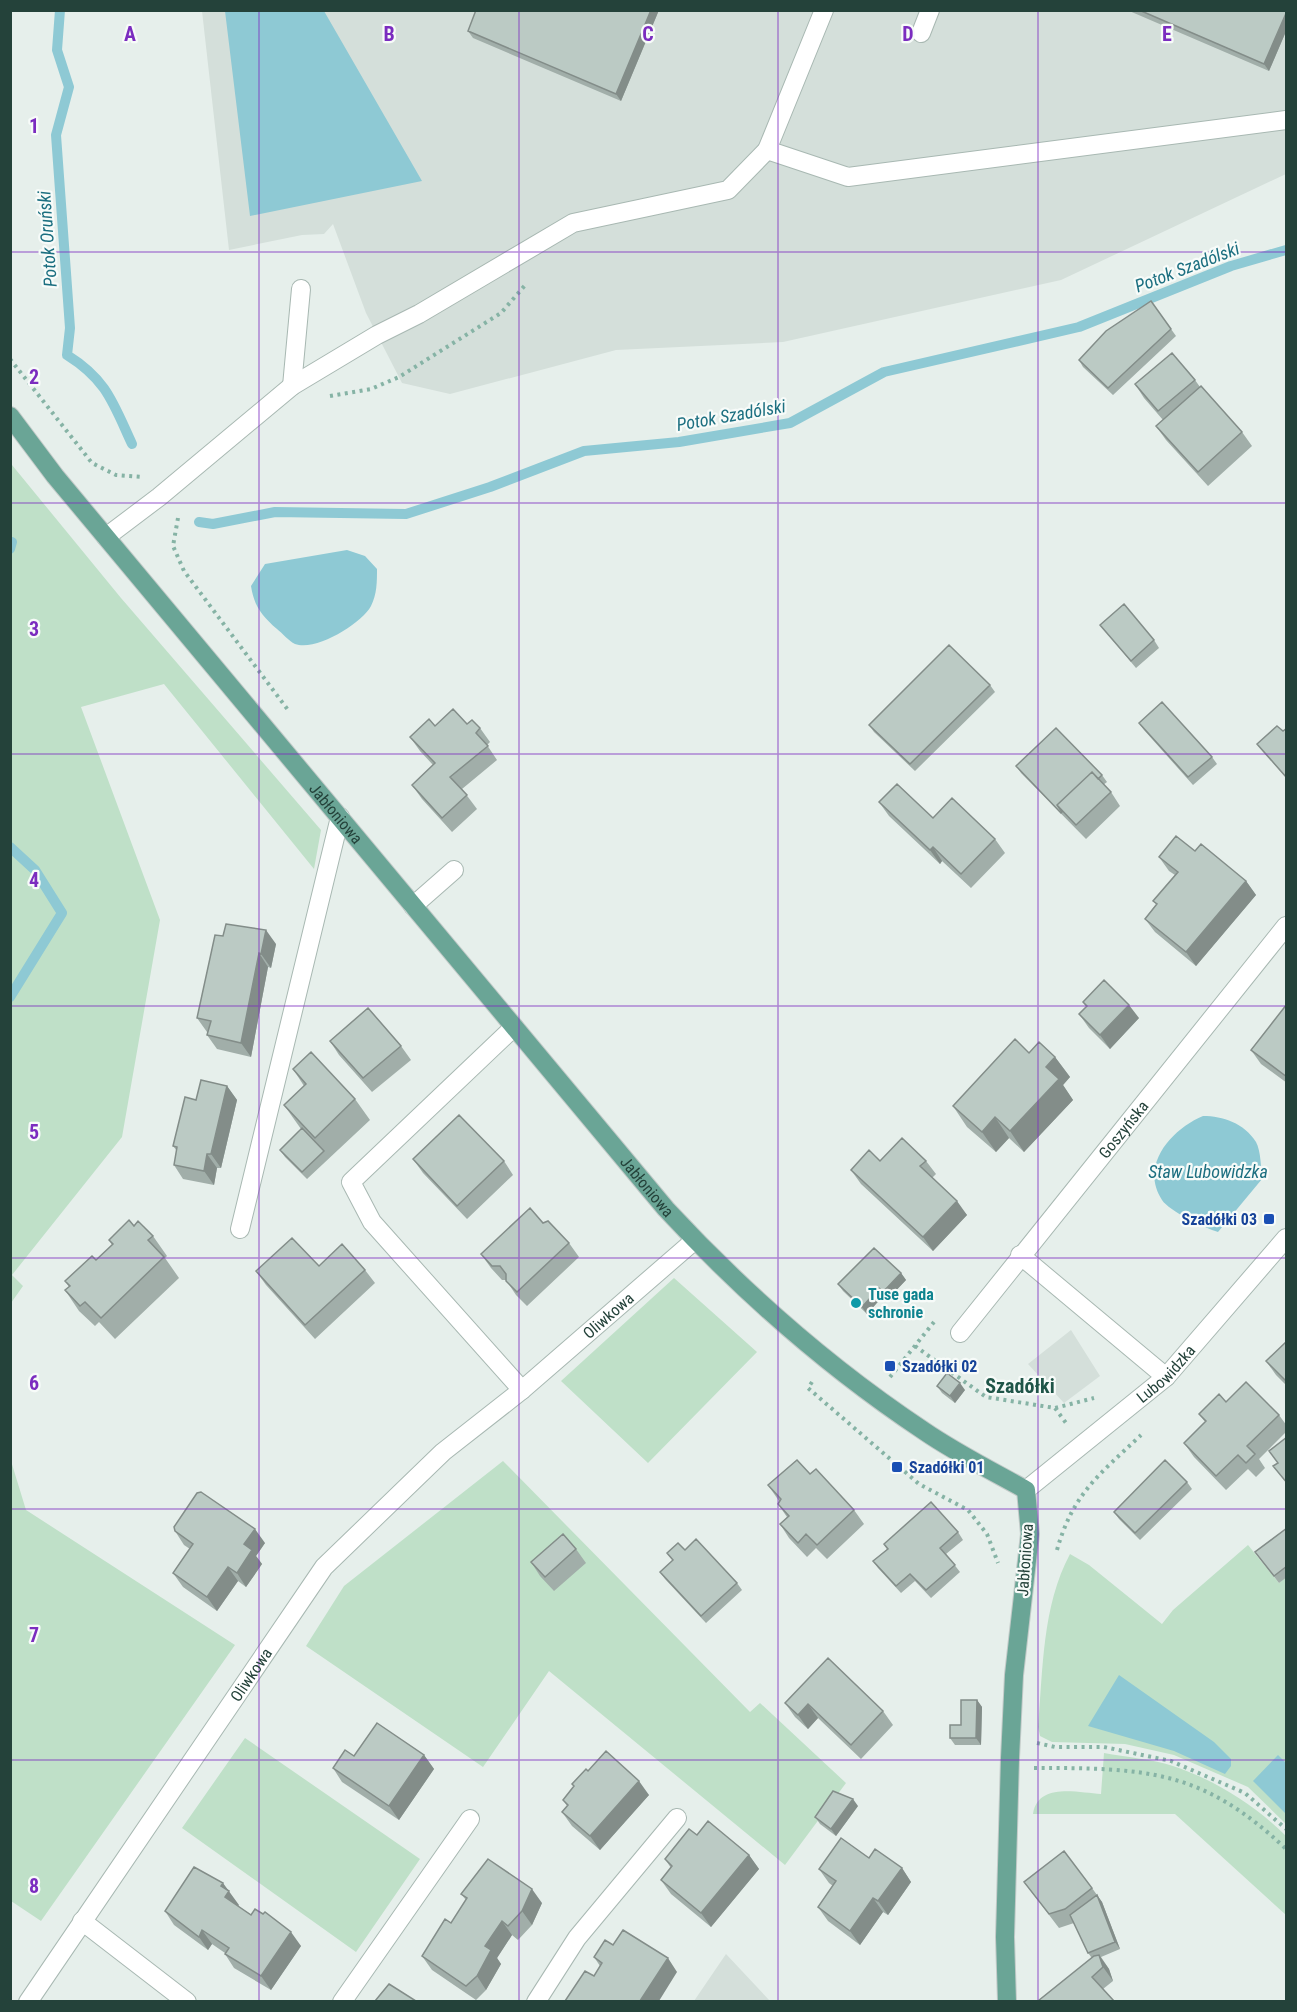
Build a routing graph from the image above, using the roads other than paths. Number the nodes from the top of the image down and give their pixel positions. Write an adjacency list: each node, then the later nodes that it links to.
1 (824, 10): 5 (street)
2 (930, 10): 3 (street)
3 (921, 33)
4 (1287, 120): 5 (street)
5 (767, 150): 7 (street)
6 (301, 289): 7 (street)
7 (292, 386): 9 (street)
8 (10, 416): 9 (main road, Jabłoniowa)
9 (106, 537): 10 (main road, Jabłoniowa)
10 (340, 817): 12 (main road, Jabłoniowa); 15 (street)
11 (454, 870): 12 (street)
12 (413, 906): 14 (main road, Jabłoniowa)
13 (1287, 926): 18 (street, Goszyńska)
14 (514, 1027): 17 (main road, Jabłoniowa); 21 (street)
15 (240, 1229)
16 (1287, 1238): 20 (street, Lubowidzka)
17 (695, 1240): 21 (street, Oliwkowa); 22 (main road, Jabłoniowa)
18 (1020, 1255): 19 (street, Goszyńska); 20 (street)
19 (960, 1333)
20 (1167, 1377): 22 (street, Lubowidzka)
21 (522, 1390): 25 (street, Oliwkowa)
22 (1026, 1490): 30 (main road, Jabłoniowa)
23 (677, 1818): 29 (street)
24 (470, 1819): 28 (street)
25 (82, 1921): 26 (street, Oliwkowa); 27 (street)
26 (28, 2001)
27 (187, 2001)
28 (342, 2001)
29 (536, 2001)
30 (1007, 2001)

